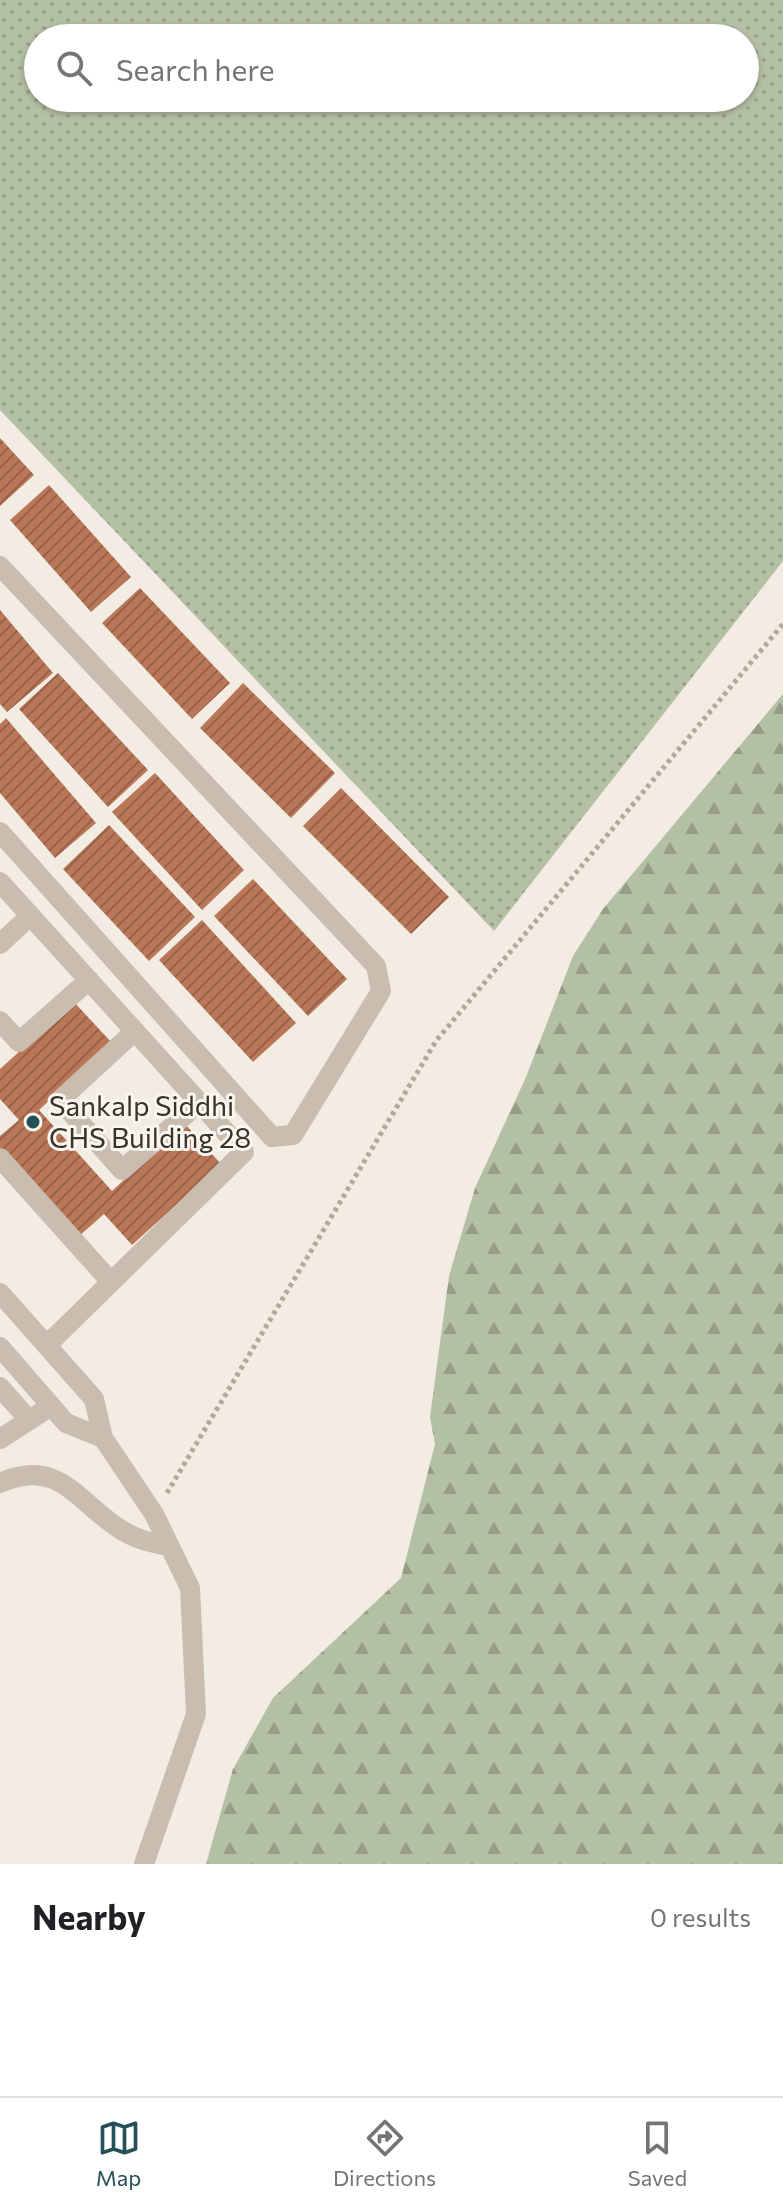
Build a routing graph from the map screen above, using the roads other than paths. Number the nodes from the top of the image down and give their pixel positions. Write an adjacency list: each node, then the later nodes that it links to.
1 (0, 566): 2 (street)
2 (0, 832)
3 (0, 882): 4 (street)
4 (30, 916): 5 (street); 6 (street)
5 (0, 944)
6 (89, 980): 7 (street); 8 (street)
7 (0, 1021)
8 (135, 1031): 9 (street); 9 (street)
9 (200, 1102): 11 (street)
10 (0, 1158): 11 (street)
11 (111, 1282): 13 (street)
12 (0, 1293): 13 (street)
13 (47, 1345): 18 (street)
14 (0, 1347): 16 (street)
15 (0, 1387): 17 (street)
16 (51, 1406): 17 (street); 18 (street)
17 (29, 1420): 19 (street)
18 (103, 1438): 21 (street)
19 (0, 1439)
20 (0, 1483): 21 (street)
21 (169, 1546): 22 (street)
22 (144, 1864)

